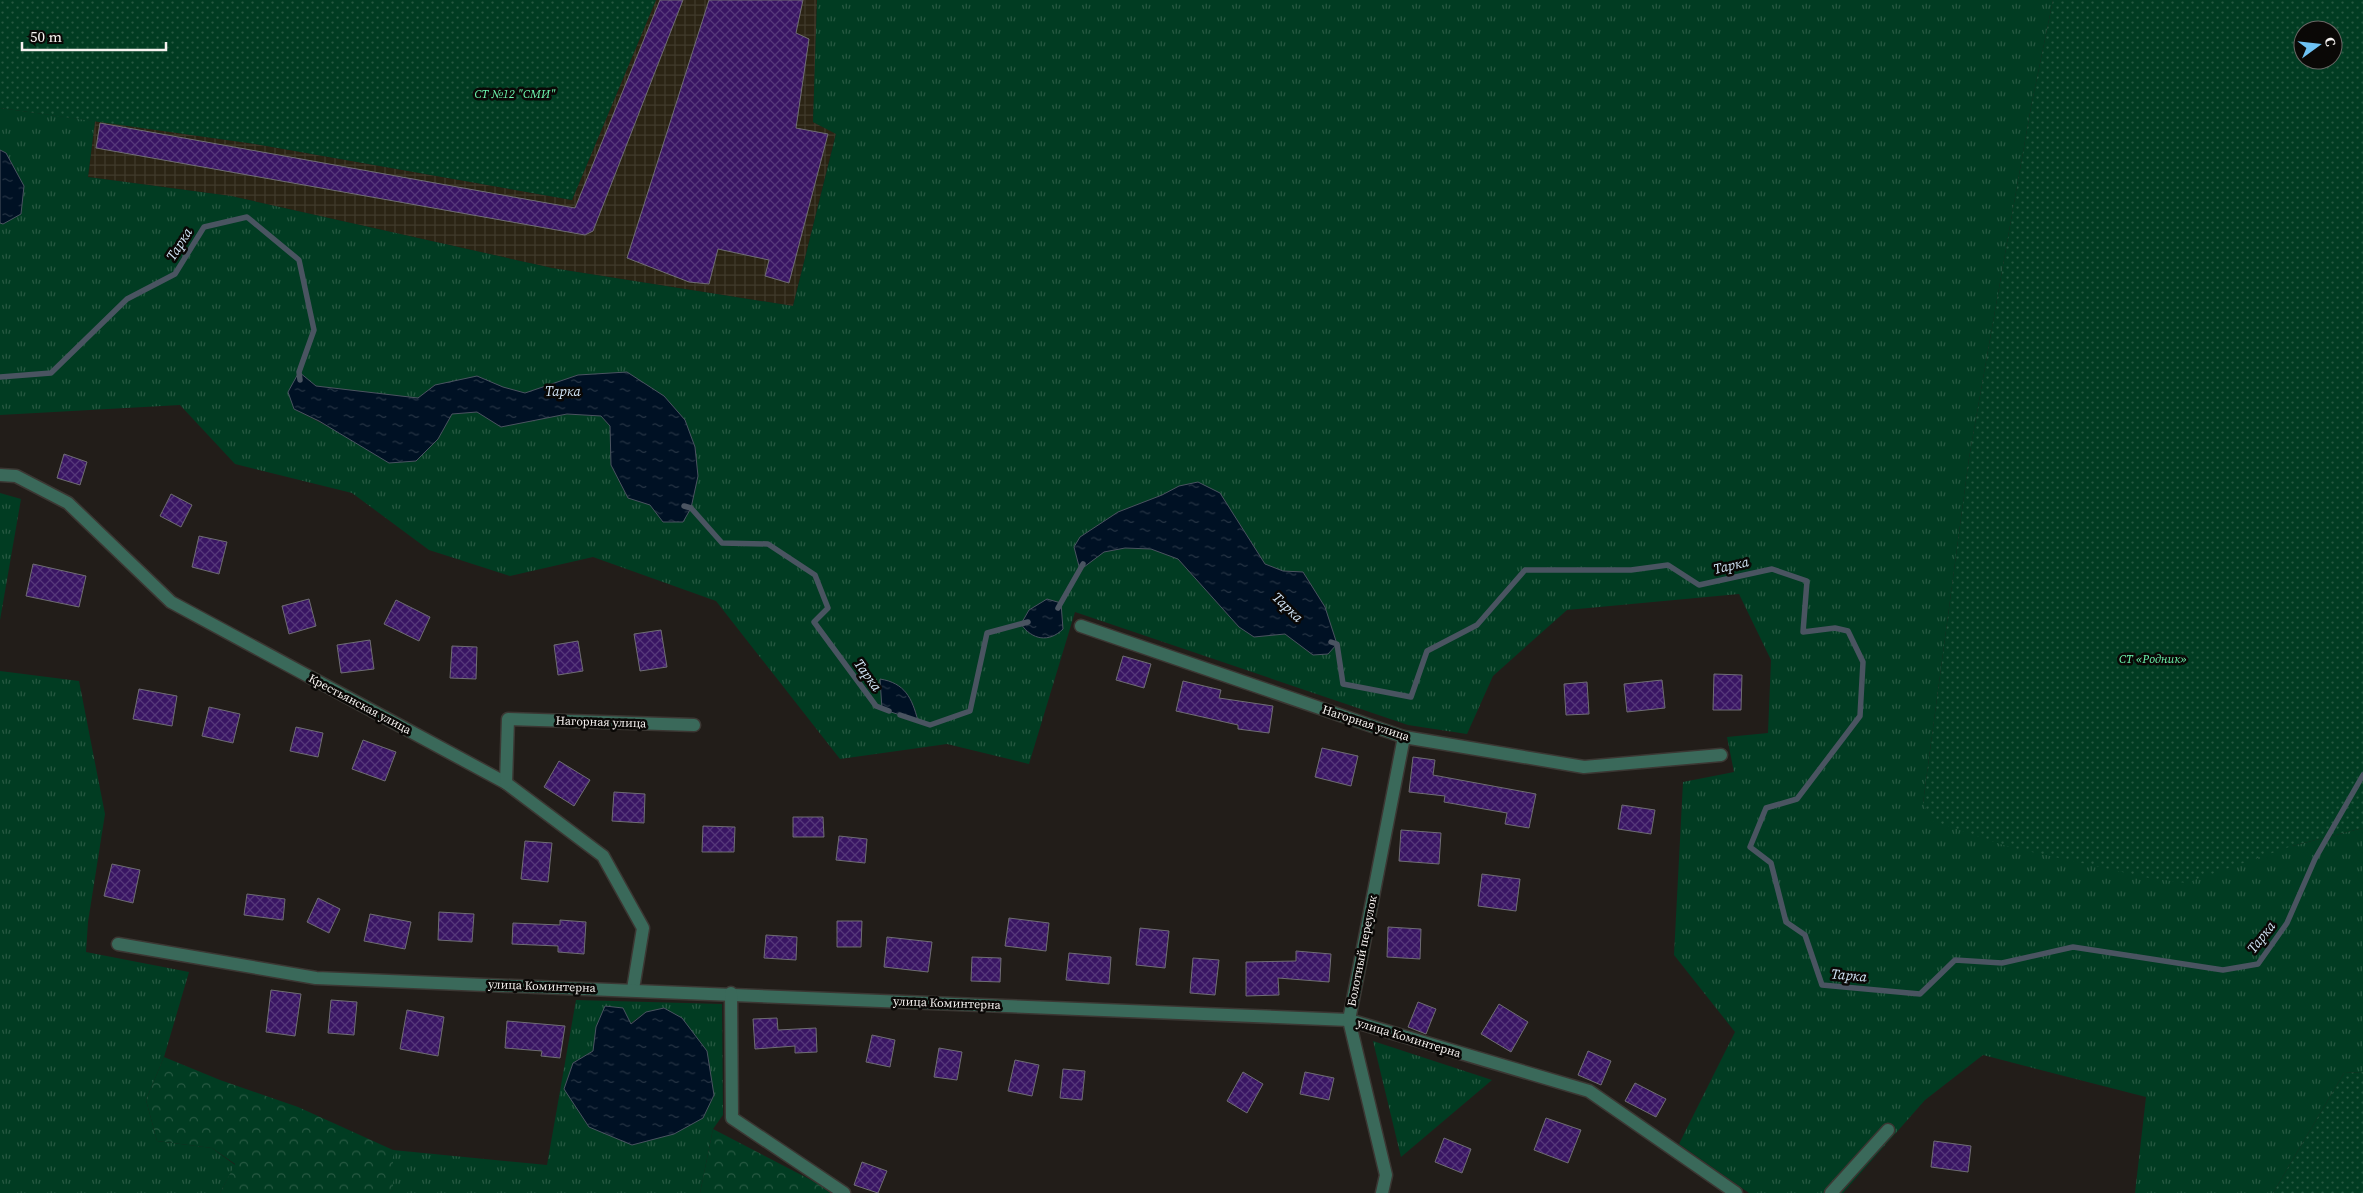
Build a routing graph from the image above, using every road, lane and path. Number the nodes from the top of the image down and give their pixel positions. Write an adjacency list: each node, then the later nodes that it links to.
1 (0, 475): 6 (street, Крестьянская улица)
2 (1081, 626): 4 (street, Нагорная улица)
3 (694, 725): 6 (street, Нагорная улица)
4 (1404, 737): 5 (street, Нагорная улица); 10 (street, Болотный переулок)
5 (1721, 755)
6 (506, 783): 8 (street, Крестьянская улица)
7 (118, 944): 8 (street, улица Коминтерна)
8 (633, 989): 9 (street, улица Коминтерна)
9 (731, 994): 10 (street, улица Коминтерна); 12 (street)
10 (1349, 1020): 13 (street, Болотный переулок); 14 (street, улица Коминтерна)
11 (1888, 1130): 15 (street)
12 (844, 1193)
13 (1382, 1193)
14 (1736, 1193)
15 (1831, 1193)

